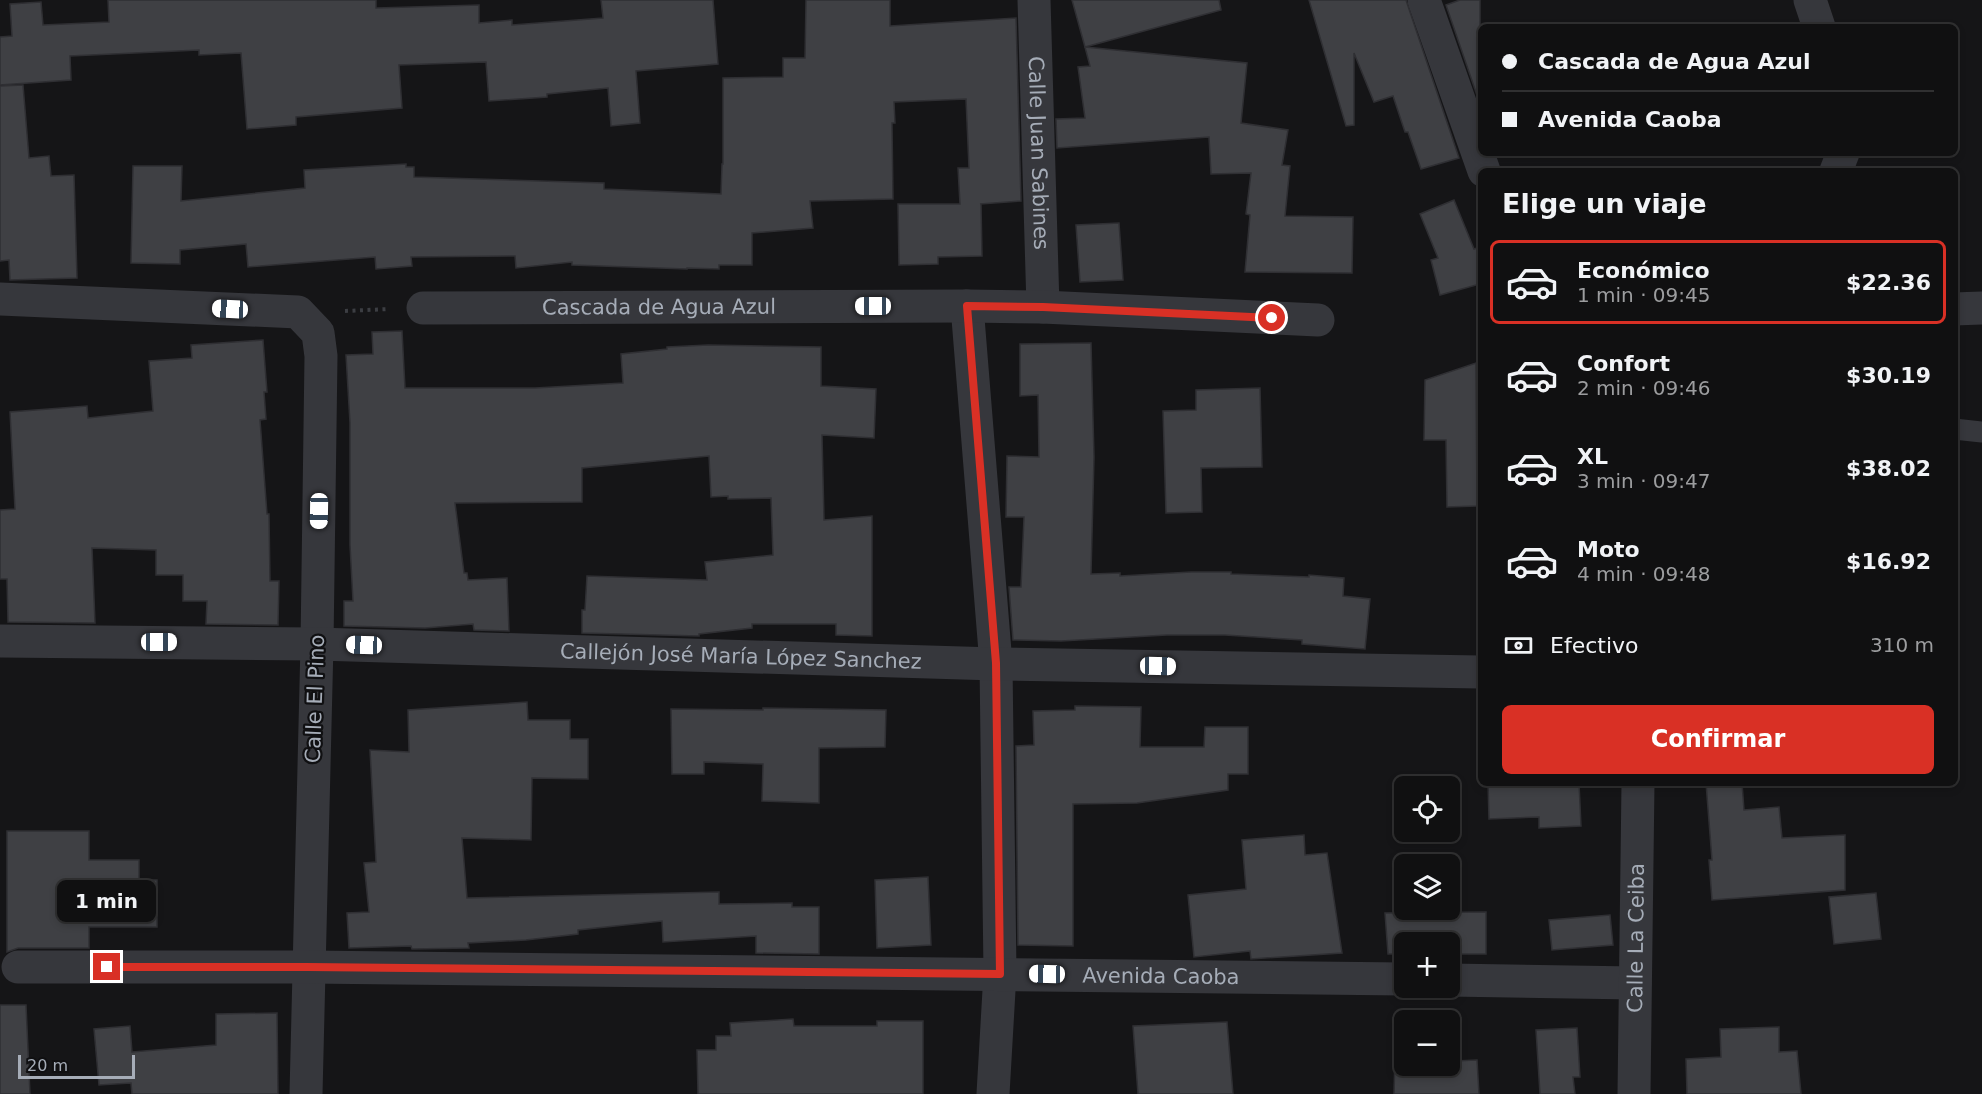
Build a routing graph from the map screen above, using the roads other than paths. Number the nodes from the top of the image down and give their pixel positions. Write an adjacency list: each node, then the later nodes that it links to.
1 (1034, 0): 8 (street, Calle Juan Sabines)
2 (1424, 0): 5 (street)
3 (1810, 0): 4 (street)
4 (1818, 24)
5 (1478, 154)
6 (0, 299): 16 (street, Calle El Pino)
7 (967, 306): 8 (street, Cascada de Agua Azul); 9 (street, Cascada de Agua Azul); 17 (street)
8 (1043, 307): 12 (street, Cascada de Agua Azul)
9 (423, 308)
10 (1982, 308): 11 (street)
11 (1958, 309)
12 (1318, 320)
13 (1958, 429): 14 (lane)
14 (1982, 432)
15 (0, 641): 16 (street, Callejón José María López Sanchez)
16 (317, 644): 17 (street, Callejón José María López Sanchez); 21 (street, Calle El Pino)
17 (996, 663): 18 (street, Callejón José María López Sanchez); 22 (street)
18 (1478, 672)
19 (1638, 786): 25 (street, Calle La Ceiba)
20 (18, 967): 21 (street, Avenida Caoba)
21 (308, 967): 22 (street, Avenida Caoba); 26 (street, Calle El Pino)
22 (1000, 974): 23 (street, Avenida Caoba); 27 (street)
23 (1394, 979)
24 (1460, 980): 25 (street)
25 (1635, 983): 28 (street, Calle La Ceiba)
26 (306, 1094)
27 (993, 1094)
28 (1634, 1094)

